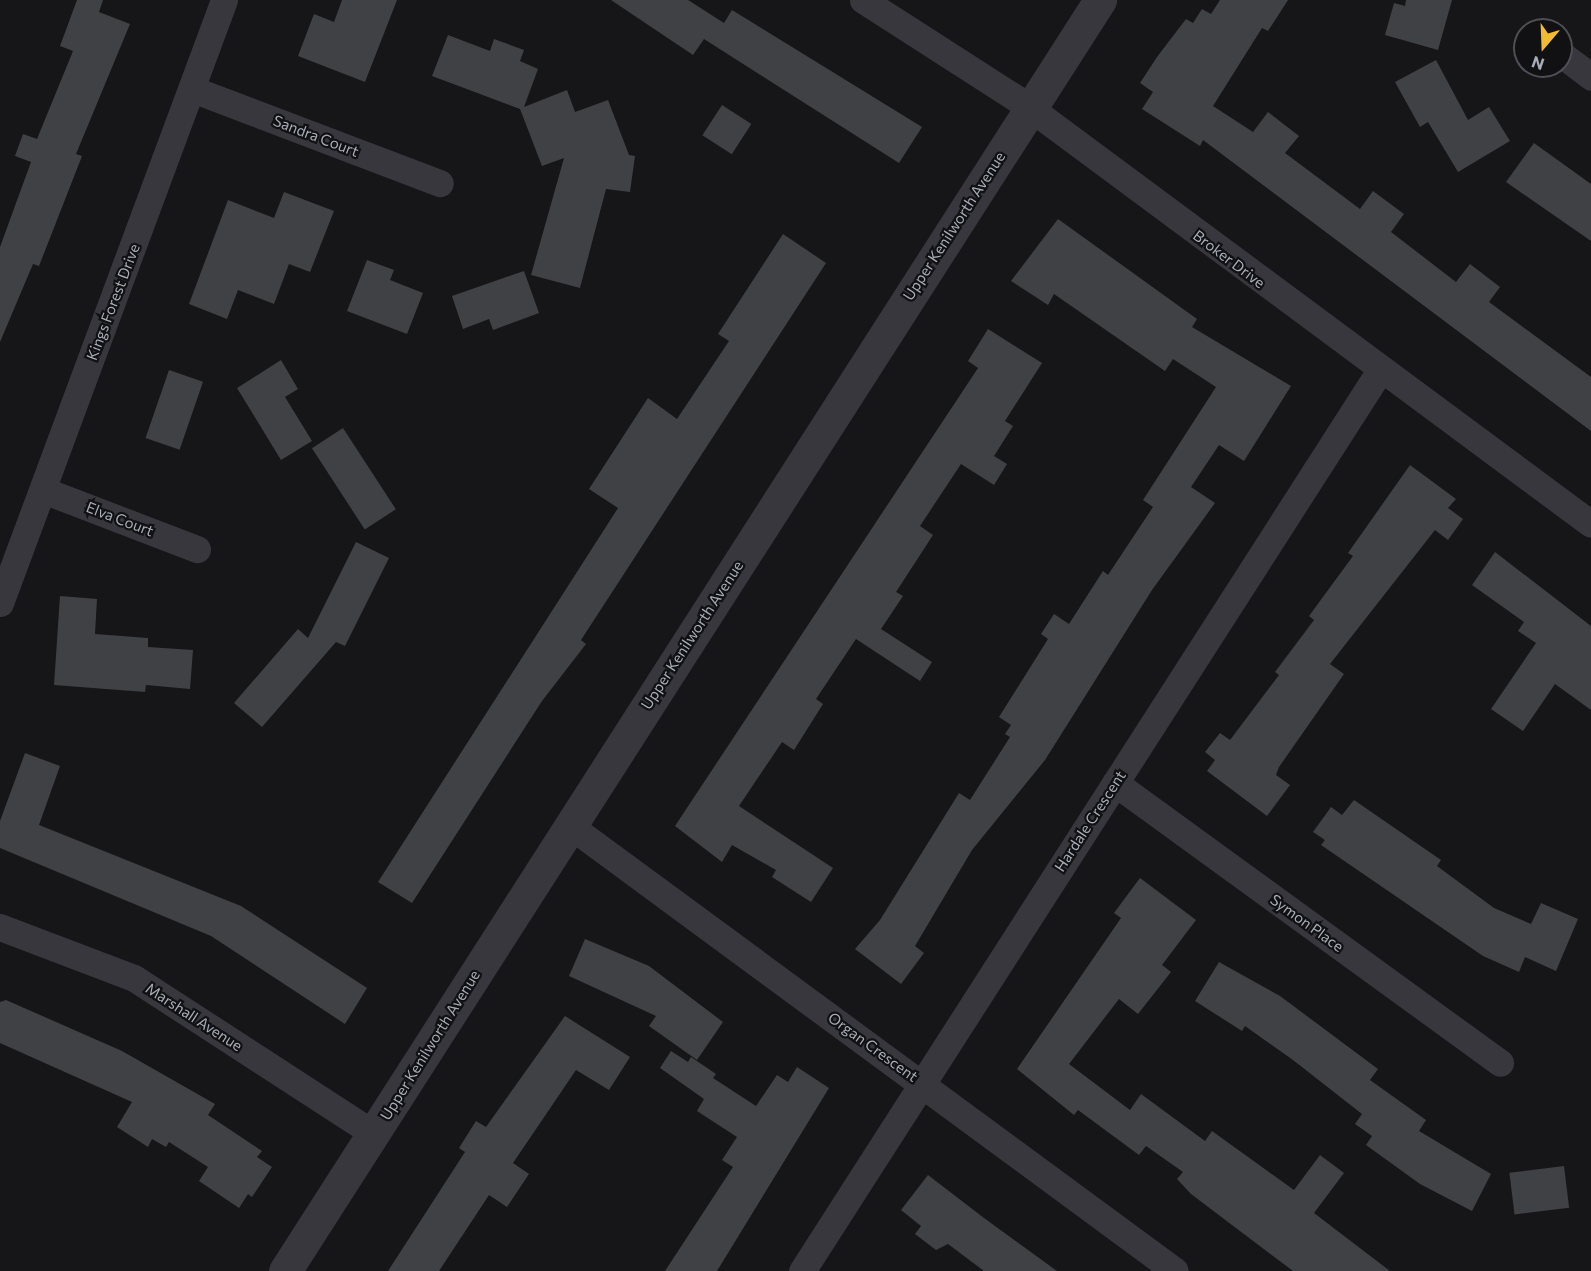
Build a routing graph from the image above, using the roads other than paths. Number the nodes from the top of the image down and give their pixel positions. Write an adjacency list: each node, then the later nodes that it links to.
1 (224, 0): 6 (street, Kings Forest Drive)
2 (863, 0): 7 (street, Broker Drive)
3 (1100, 0): 7 (street, Upper Kenilworth Avenue)
4 (1573, 63): 5 (street)
5 (1591, 77)
6 (192, 89): 8 (street, Sandra Court); 10 (street, Kings Forest Drive)
7 (1029, 109): 9 (street, Broker Drive); 15 (street, Upper Kenilworth Avenue)
8 (440, 183)
9 (1379, 372): 11 (street, Broker Drive); 14 (street, Hardale Crescent)
10 (43, 490): 12 (street, Elva Court); 13 (street, Kings Forest Drive)
11 (1591, 524)
12 (197, 549)
13 (0, 603)
14 (1114, 783): 17 (street, Symon Place); 18 (street, Hardale Crescent)
15 (569, 825): 18 (street, Organ Crescent); 19 (street, Upper Kenilworth Avenue)
16 (0, 927): 19 (street, Marshall Avenue)
17 (1500, 1063)
18 (922, 1083): 21 (street, Hardale Crescent); 22 (street, Organ Crescent)
19 (374, 1134): 20 (street, Upper Kenilworth Avenue)
20 (285, 1271)
21 (802, 1271)
22 (1175, 1271)

